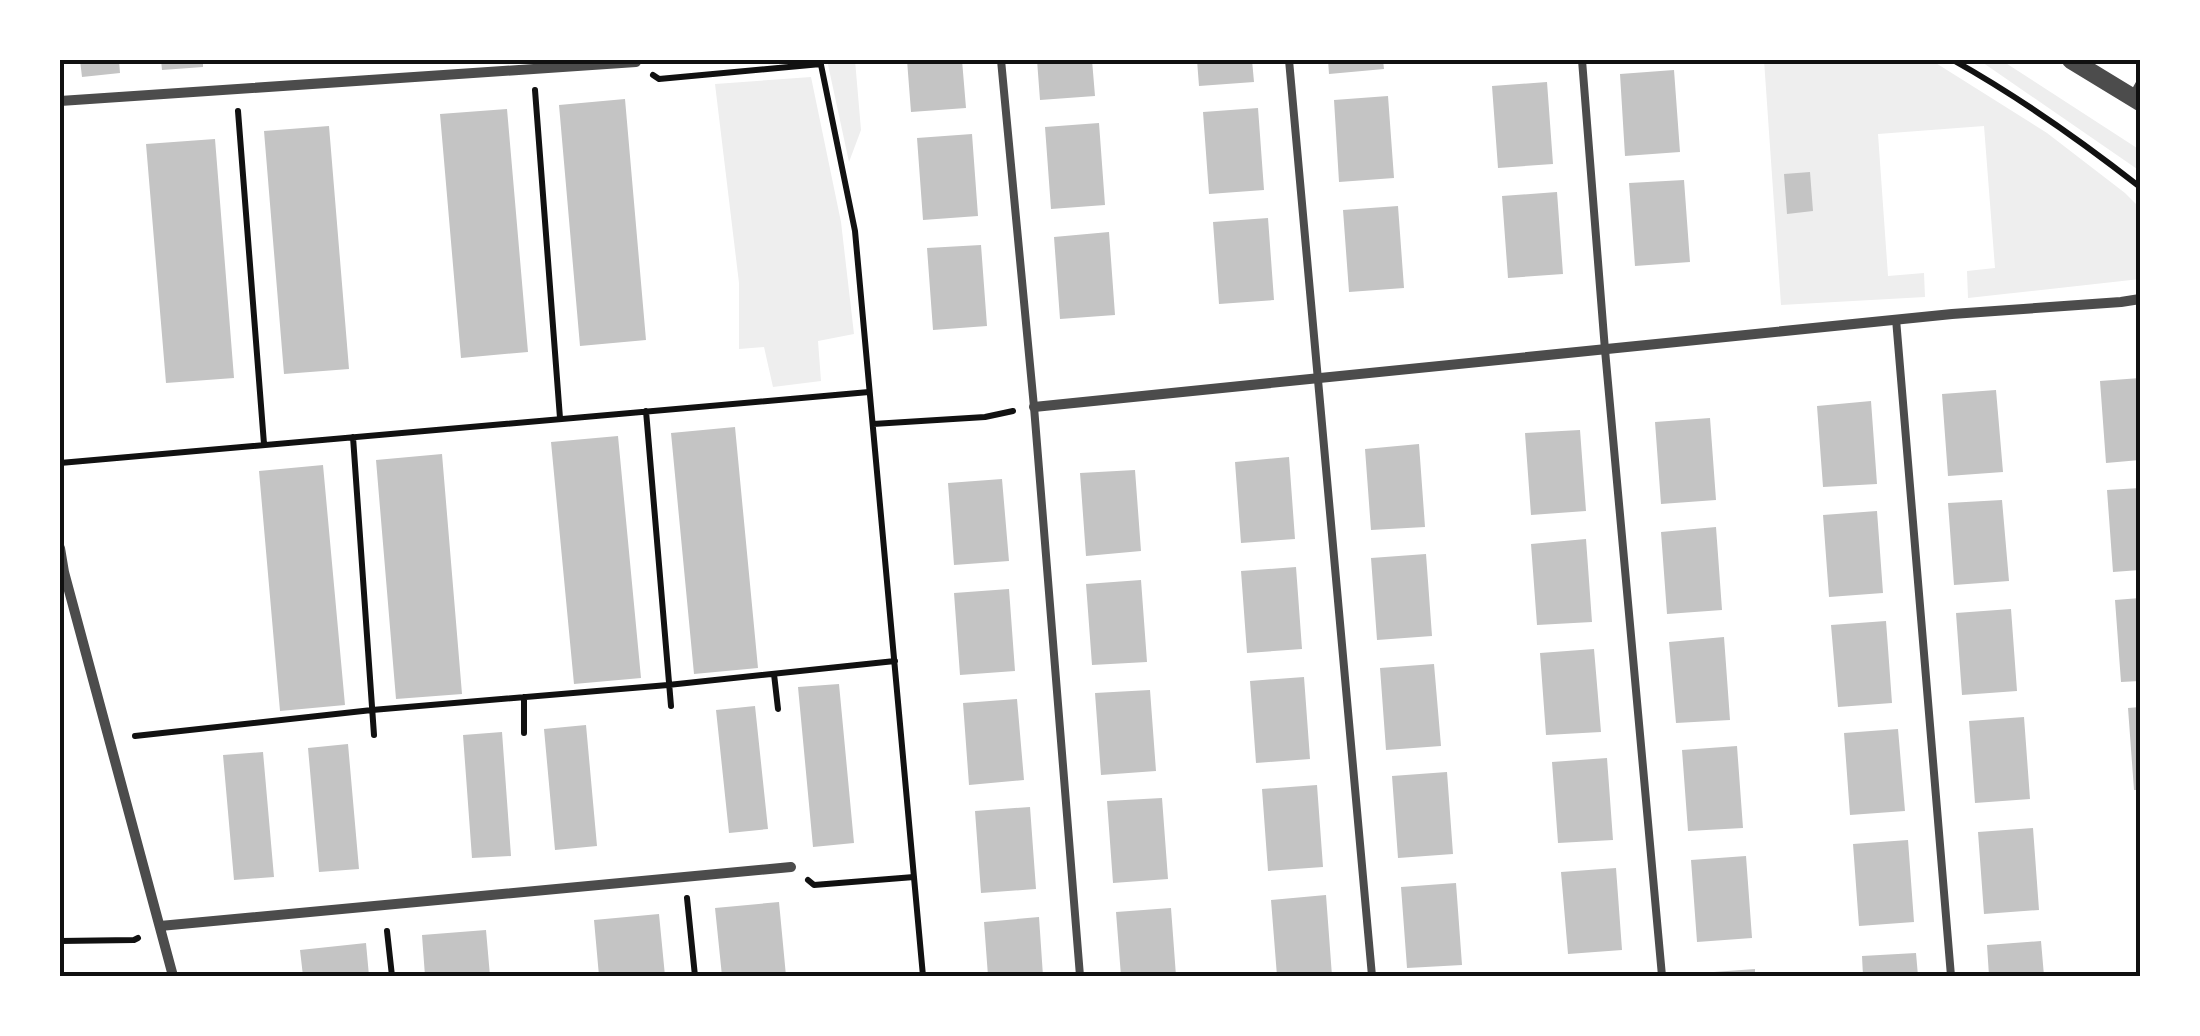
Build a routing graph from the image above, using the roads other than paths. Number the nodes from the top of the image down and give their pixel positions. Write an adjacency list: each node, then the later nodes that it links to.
1 (1001, 60): 12 (lane)
2 (1289, 60): 11 (lane)
3 (1582, 60): 10 (lane)
4 (2071, 60): 6 (street)
5 (636, 62): 7 (street)
6 (2137, 94)
7 (60, 101)
8 (2140, 298): 9 (street)
9 (1896, 319): 10 (street); 20 (lane)
10 (1605, 350): 11 (street); 19 (lane)
11 (1318, 379): 12 (street); 18 (lane)
12 (1034, 407): 17 (lane)
13 (60, 548): 15 (street)
14 (791, 867): 15 (street)
15 (160, 926): 16 (street)
16 (174, 976)
17 (1080, 976)
18 (1372, 976)
19 (1662, 976)
20 (1951, 976)

